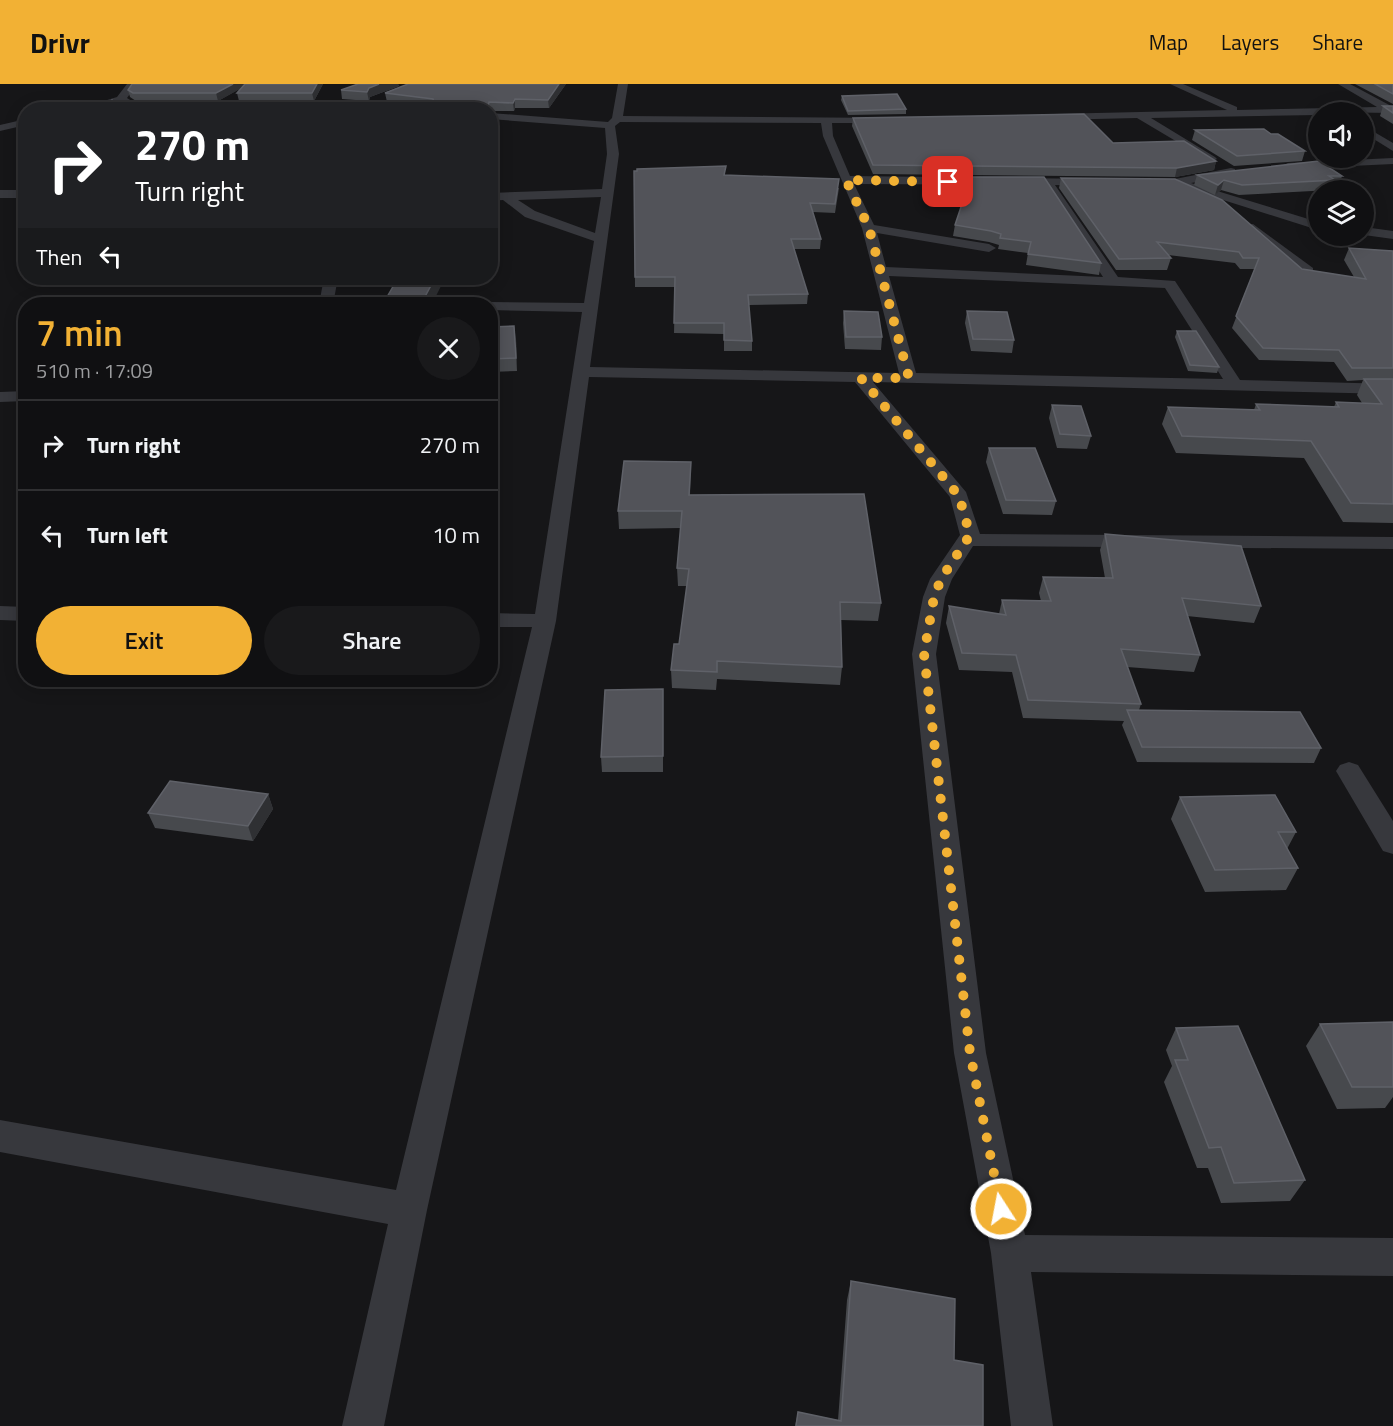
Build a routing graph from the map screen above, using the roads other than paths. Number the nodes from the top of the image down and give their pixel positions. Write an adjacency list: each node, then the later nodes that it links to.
1 (132, 84): 6 (street)
2 (623, 84): 17 (street)
3 (1175, 84): 10 (street)
4 (1343, 84): 8 (street)
5 (395, 95): 7 (street)
6 (122, 102)
7 (371, 102)
8 (1391, 110): 9 (street)
9 (1374, 111)
10 (1240, 112): 11 (street); 12 (street)
11 (1308, 112)
12 (1140, 116): 14 (street); 25 (street)
13 (498, 117): 17 (street)
14 (1035, 117)
15 (896, 119): 16 (street)
16 (826, 121): 17 (street); 26 (street)
17 (614, 122): 31 (street)
18 (18, 124): 19 (street)
19 (0, 128)
20 (1374, 136): 21 (street)
21 (1393, 148)
22 (1393, 161): 23 (street)
23 (1272, 168)
24 (1247, 170): 25 (street)
25 (1231, 172): 30 (street)
26 (846, 180): 27 (street); 37 (street)
27 (1047, 182): 28 (street); 44 (street)
28 (1105, 183)
29 (1140, 183): 30 (street)
30 (1175, 183): 36 (street); 43 (street)
31 (607, 193): 35 (street); 40 (street)
32 (0, 194): 33 (street)
33 (18, 194)
34 (498, 196): 35 (street)
35 (505, 196): 40 (street)
36 (1308, 223)
37 (869, 228): 41 (street); 42 (street)
38 (1374, 232): 39 (street)
39 (1393, 235)
40 (600, 239): 46 (street)
41 (989, 248)
42 (880, 271): 44 (street); 49 (street)
43 (1308, 272)
44 (1113, 282): 50 (street)
45 (498, 306): 46 (street)
46 (590, 308): 47 (street)
47 (581, 372): 48 (street); 59 (street)
48 (861, 378): 49 (street); 54 (street)
49 (909, 378): 50 (street)
50 (1235, 385): 51 (street)
51 (1393, 389)
52 (18, 396): 53 (street)
53 (0, 397)
54 (967, 540): 55 (street); 64 (street)
55 (1393, 543)
56 (0, 613): 57 (street)
57 (18, 614)
58 (498, 620): 59 (street)
59 (545, 621): 63 (street)
60 (1349, 771): 61 (street)
61 (1393, 844)
62 (0, 1136): 63 (street)
63 (409, 1210): 66 (street)
64 (1010, 1253): 65 (street); 67 (street)
65 (1393, 1257)
66 (363, 1426)
67 (1032, 1426)

